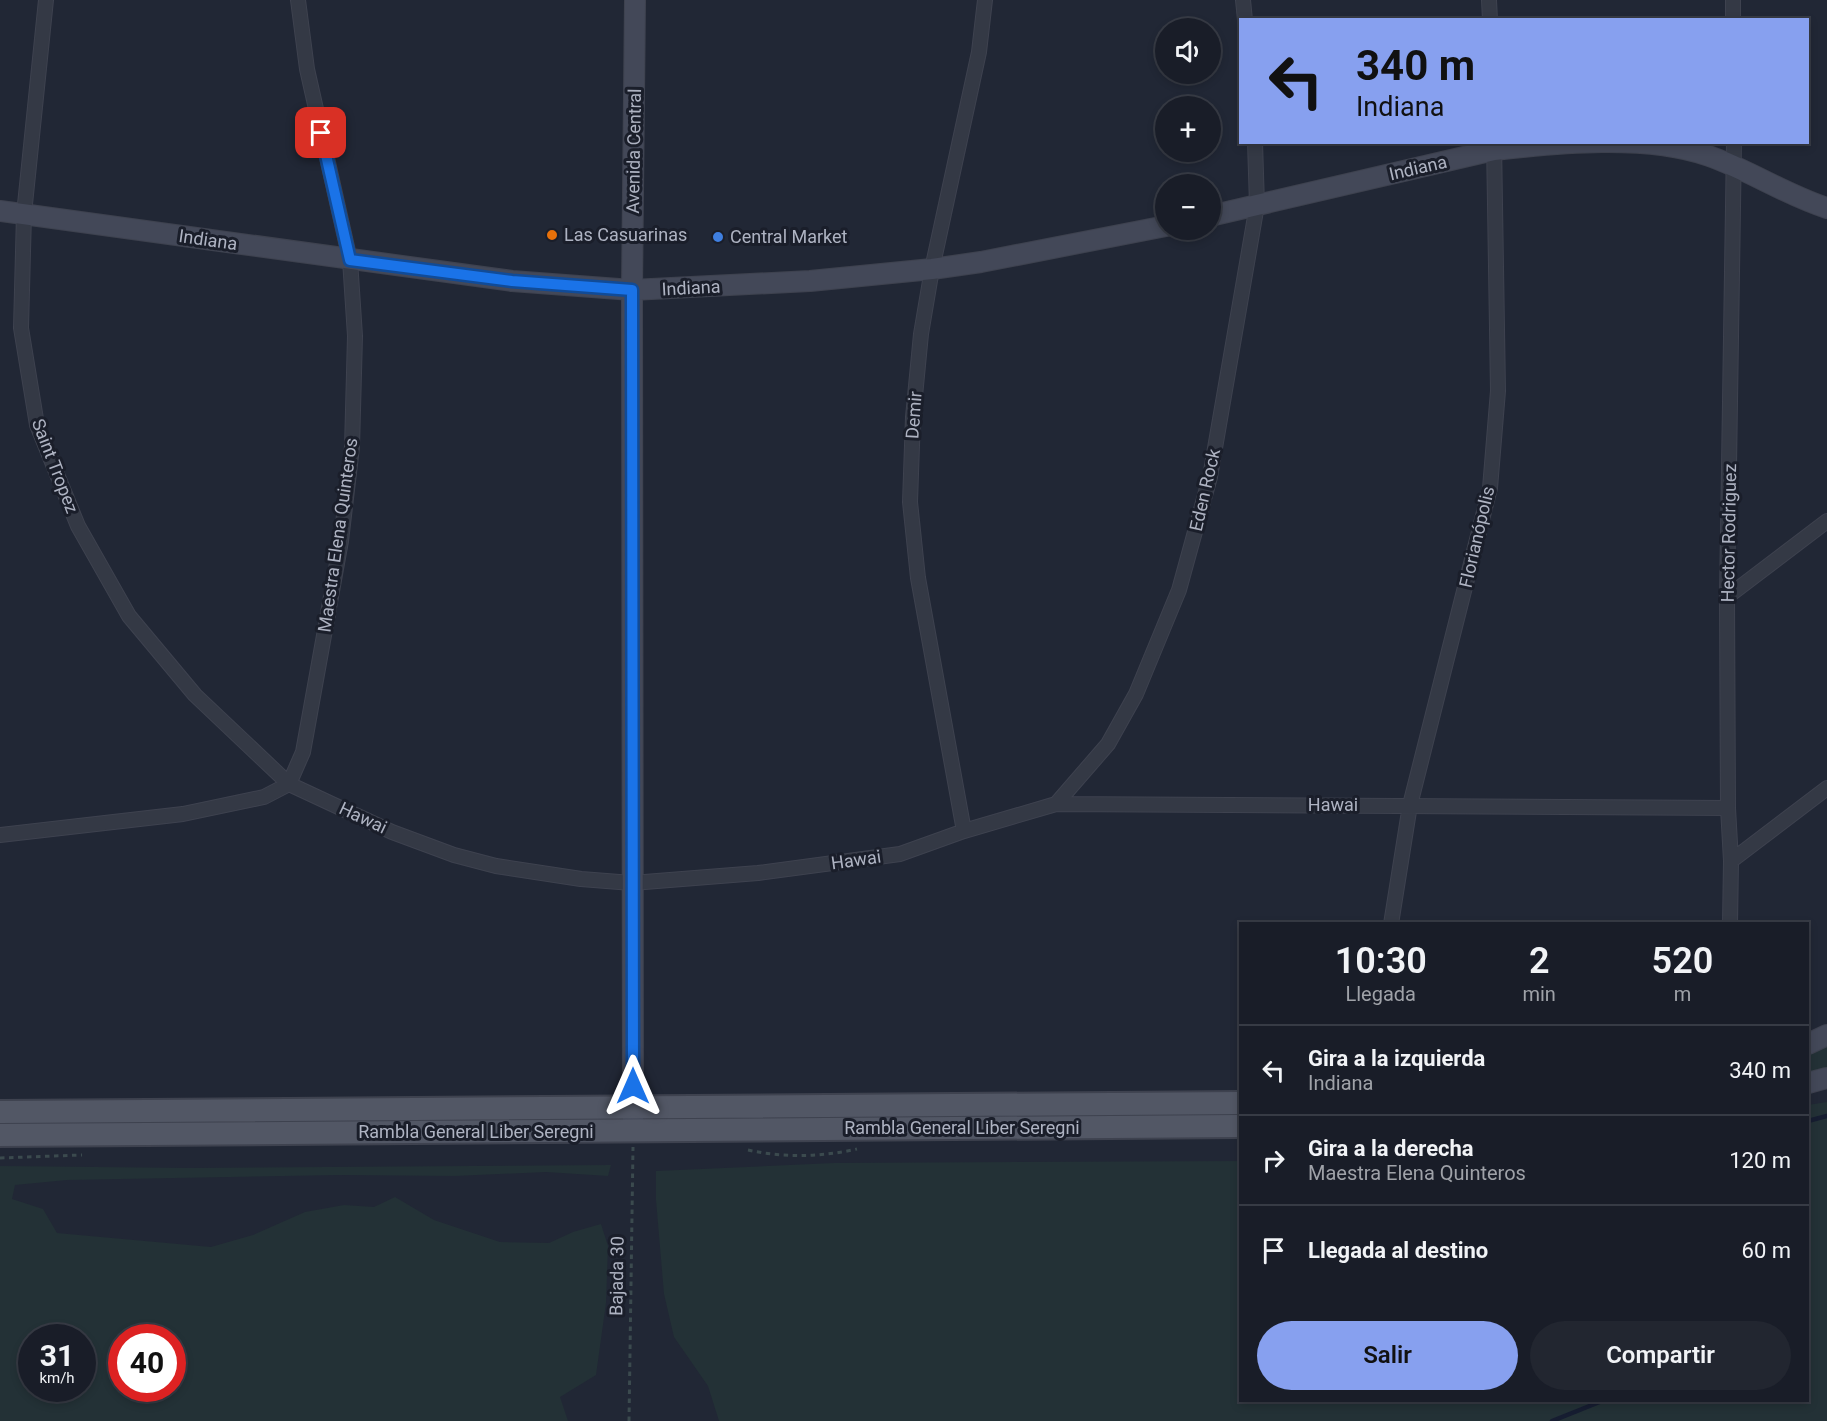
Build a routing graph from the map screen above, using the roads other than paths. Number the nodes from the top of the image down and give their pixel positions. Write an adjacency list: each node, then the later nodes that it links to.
1 (46, 0): 21 (street, Saint Tropez)
2 (298, 0): 23 (street, Maestra Elena Quinteros)
3 (635, 0): 25 (street, Avenida Central)
4 (985, 0): 24 (street, Demir)
5 (1243, 0): 8 (street)
6 (1489, 0): 9 (street)
7 (1733, 0): 10 (street)
8 (1245, 18)
9 (1490, 18)
10 (1733, 18)
11 (1255, 144): 17 (street, Eden Rock)
12 (1586, 144): 15 (street, Indiana)
13 (1642, 144): 16 (street, Indiana)
14 (1734, 144): 16 (street, Hector Rodriguez)
15 (1494, 146): 17 (street, Indiana); 31 (street, Florianópolis)
16 (1734, 166): 18 (street, Indiana); 27 (street, Hector Rodriguez)
17 (1257, 205): 20 (street, Indiana); 30 (street, Eden Rock)
18 (1827, 208)
19 (0, 211): 21 (street, Indiana)
20 (1221, 213)
21 (24, 214): 23 (street, Indiana); 28 (street, Saint Tropez)
22 (1155, 228): 24 (street, Indiana)
23 (350, 260): 25 (street, Indiana); 28 (street, Maestra Elena Quinteros)
24 (932, 269): 25 (street, Indiana); 33 (street, Demir)
25 (632, 290): 36 (street, Avenida Central)
26 (1827, 521): 27 (street)
27 (1728, 597): 32 (street, Hector Rodriguez)
28 (289, 784): 34 (street); 36 (street, Hawai)
29 (1827, 788): 35 (street)
30 (1056, 804): 31 (street, Hawai); 33 (street, Hawai)
31 (1410, 805): 32 (street, Hawai); 37 (street, Florianópolis)
32 (1728, 808): 35 (street, Hector Rodriguez)
33 (964, 831): 36 (street, Hawai)
34 (0, 835)
35 (1731, 861): 38 (street, Hector Rodriguez)
36 (632, 883): 44 (street, Avenida Central)
37 (1391, 922)
38 (1730, 922)
39 (1827, 1035): 40 (street)
40 (1809, 1044)
41 (1827, 1078): 42 (street)
42 (1809, 1083)
43 (1239, 1103): 44 (main road, Rambla General Liber Seregni)
44 (633, 1108): 45 (main road, Rambla General Liber Seregni); 47 (street, Avenida Central)
45 (0, 1112)
46 (1239, 1126): 47 (main road, Rambla General Liber Seregni)
47 (633, 1131): 48 (main road, Rambla General Liber Seregni)
48 (0, 1135)

